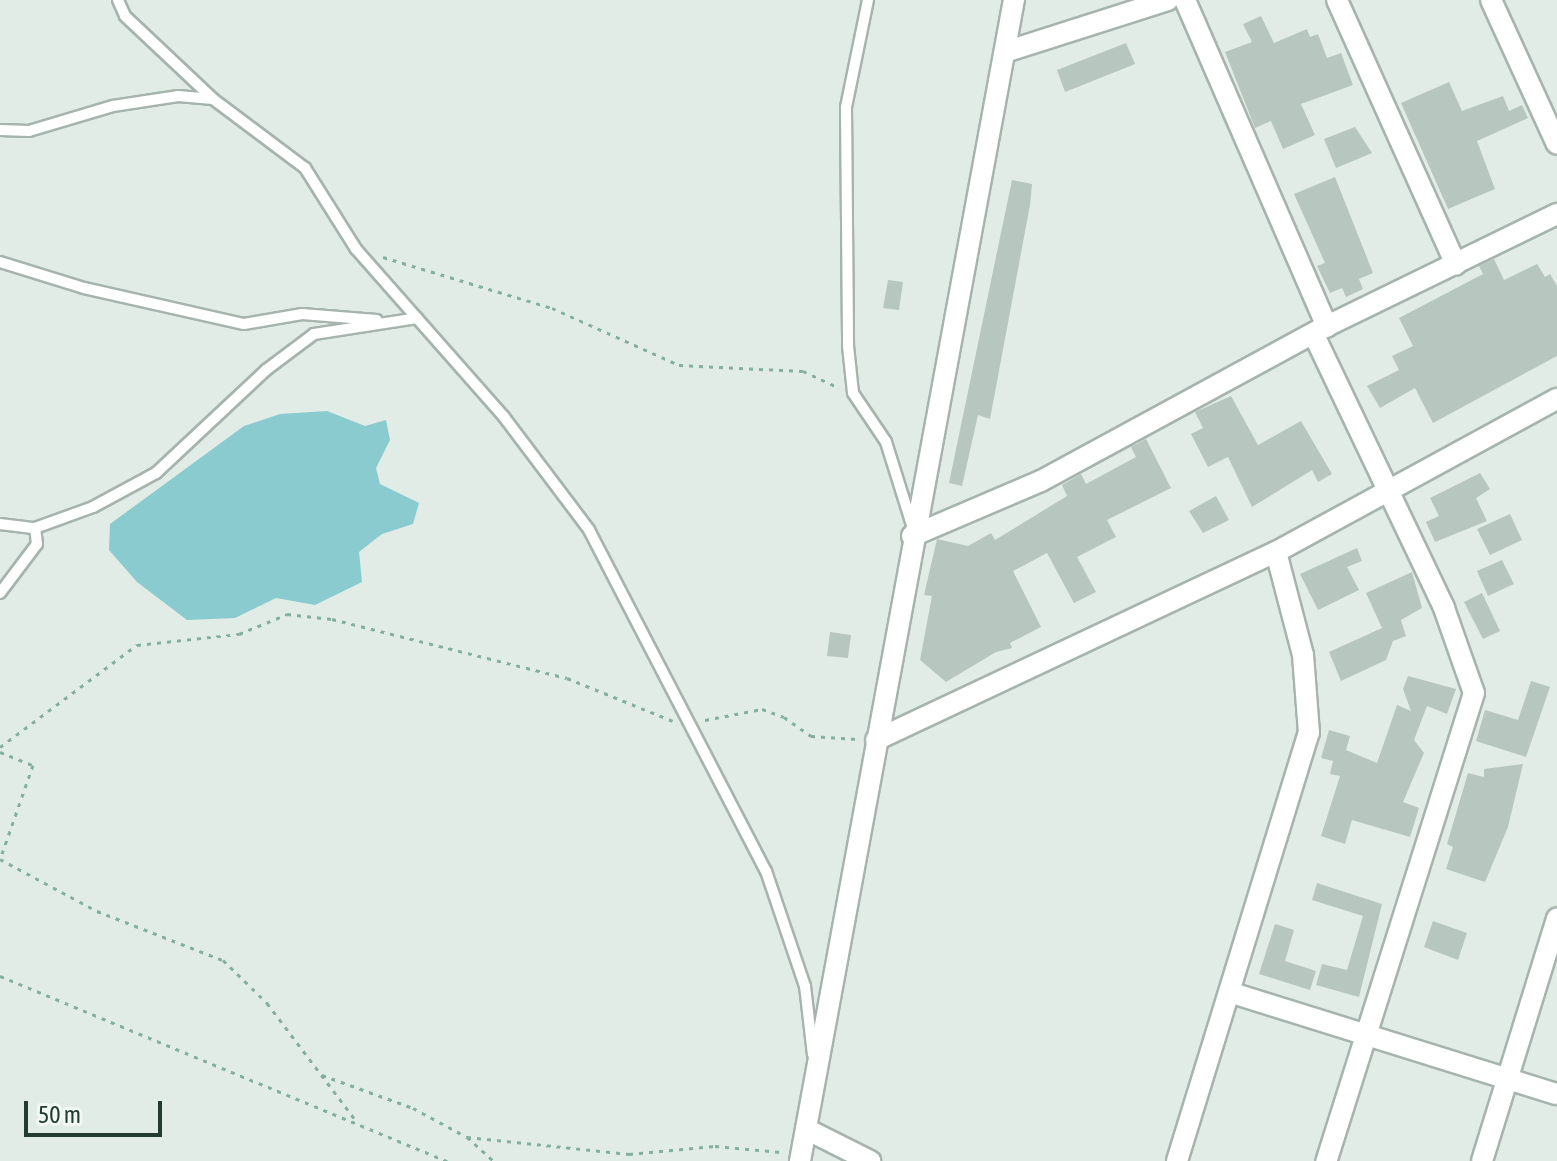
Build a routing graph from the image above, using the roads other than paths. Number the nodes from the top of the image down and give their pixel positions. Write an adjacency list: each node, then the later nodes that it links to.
1 (118, 0): 9 (lane)
2 (868, 0): 22 (lane)
3 (1014, 0): 8 (street)
4 (1168, 0): 8 (street)
5 (1185, 0): 17 (street)
6 (1337, 0): 14 (street)
7 (1491, 0): 11 (street)
8 (1005, 52): 22 (street)
9 (213, 99): 10 (lane); 15 (lane)
10 (0, 130)
11 (1557, 144)
12 (1557, 214): 14 (street)
13 (0, 262): 16 (lane)
14 (1456, 265): 17 (street)
15 (417, 318): 16 (lane); 30 (lane)
16 (394, 322): 21 (lane)
17 (1320, 330): 19 (street); 22 (street)
18 (1557, 399): 19 (street)
19 (1390, 493): 23 (street); 28 (street)
20 (0, 524): 21 (lane)
21 (35, 528): 24 (lane)
22 (913, 533): 25 (street)
23 (1276, 552): 25 (street); 27 (street)
24 (0, 593)
25 (876, 740): 30 (street)
26 (1557, 918): 29 (street)
27 (1232, 993): 28 (street); 35 (street)
28 (1365, 1034): 29 (street); 36 (street)
29 (1510, 1079): 31 (street); 37 (street)
30 (816, 1083): 32 (street)
31 (1557, 1094)
32 (806, 1129): 33 (street); 34 (street)
33 (800, 1158)
34 (870, 1161)
35 (1177, 1161)
36 (1326, 1161)
37 (1482, 1161)

